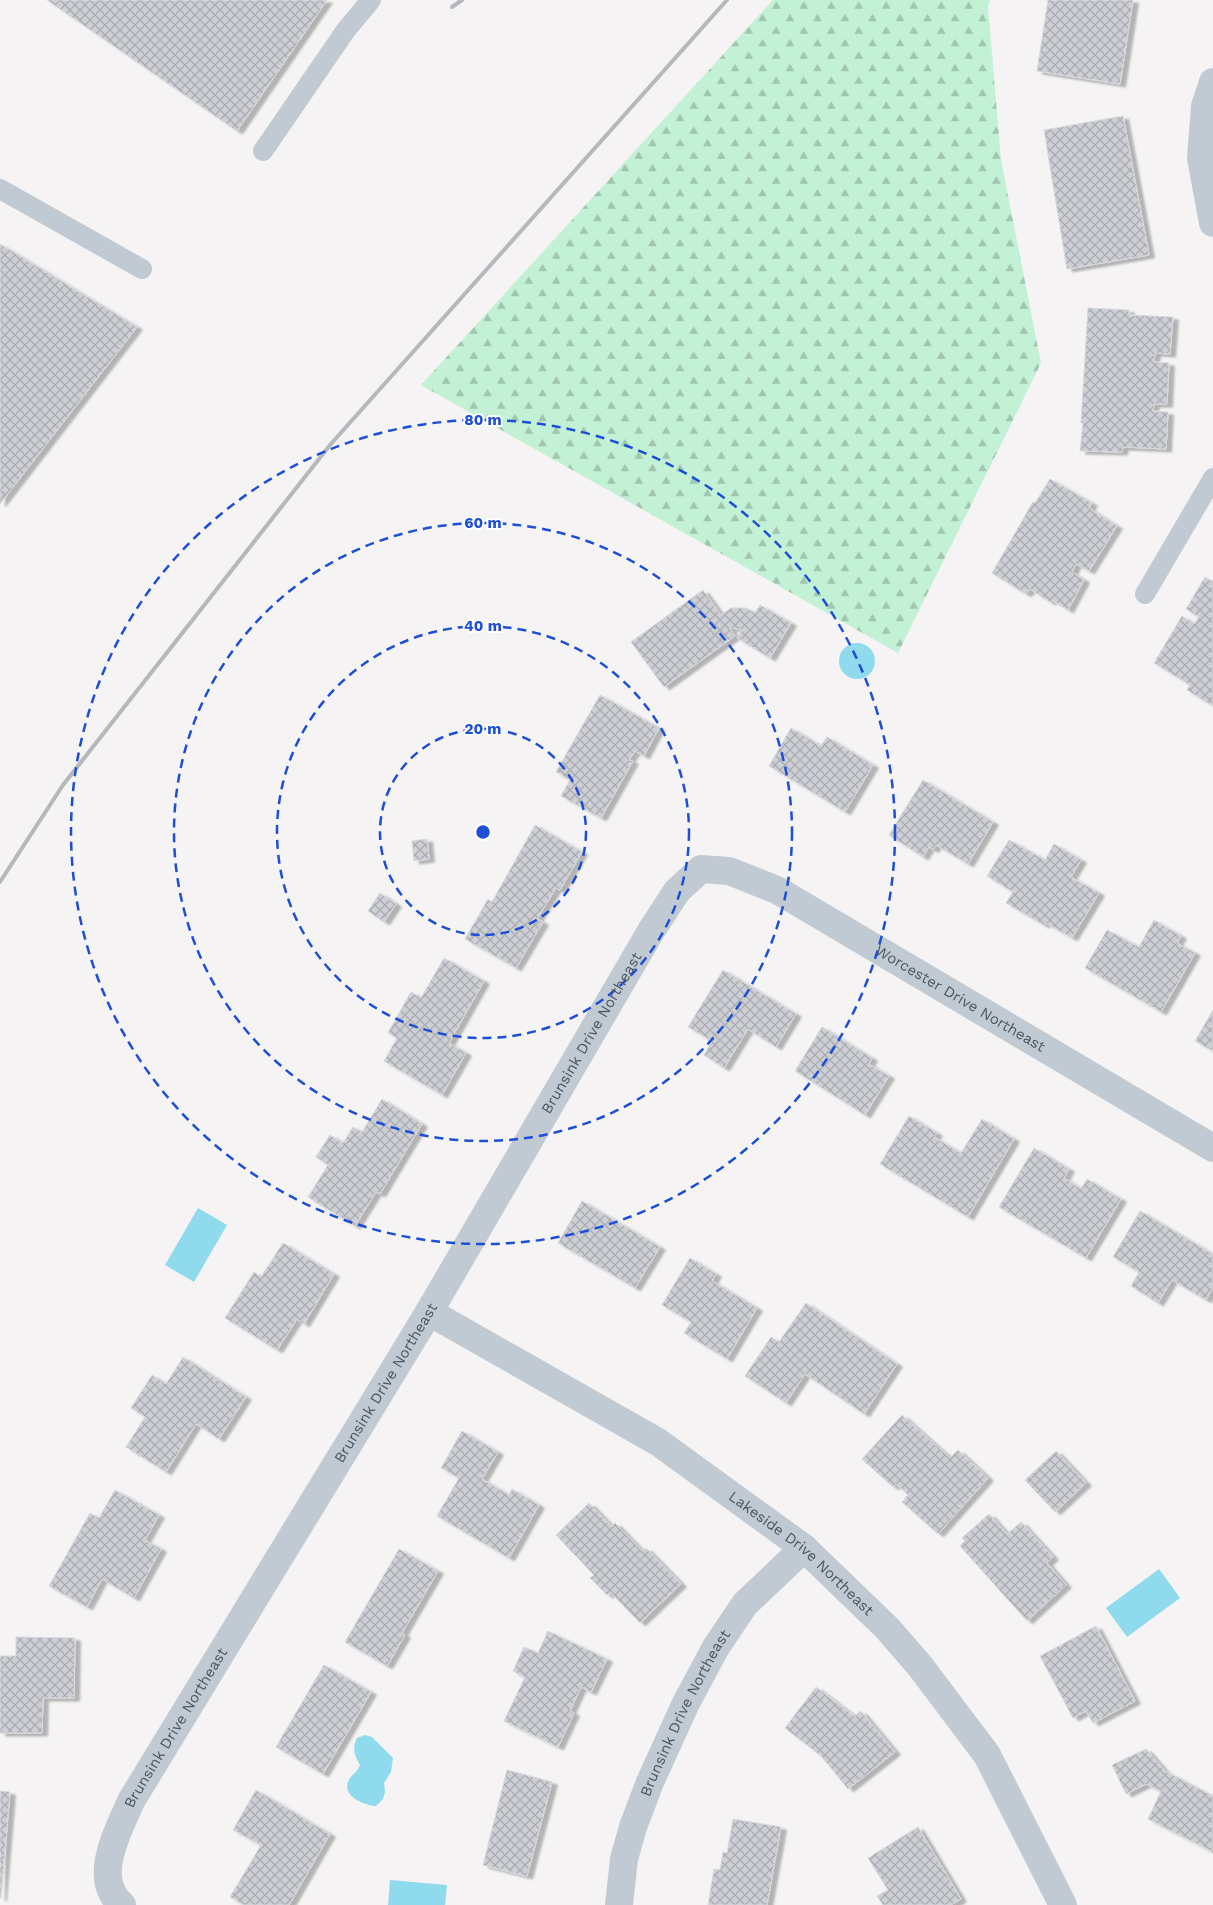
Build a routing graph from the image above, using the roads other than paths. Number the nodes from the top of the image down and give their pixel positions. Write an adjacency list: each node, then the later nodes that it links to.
1 (371, 0): 3 (lane)
2 (1213, 82): 5 (street)
3 (263, 151)
4 (0, 189): 6 (lane)
5 (1213, 223)
6 (142, 269)
7 (1213, 478): 8 (lane)
8 (1144, 594)
9 (701, 869): 10 (street, Worcester Drive Northeast); 11 (street, Brunsink Drive Northeast)
10 (1213, 1148)
11 (429, 1312): 12 (street, Lakeside Drive Northeast); 13 (street, Brunsink Drive Northeast)
12 (804, 1548): 14 (street, Brunsink Drive Northeast); 15 (street, Lakeside Drive Northeast)
13 (122, 1905)
14 (619, 1905)
15 (1063, 1905)

